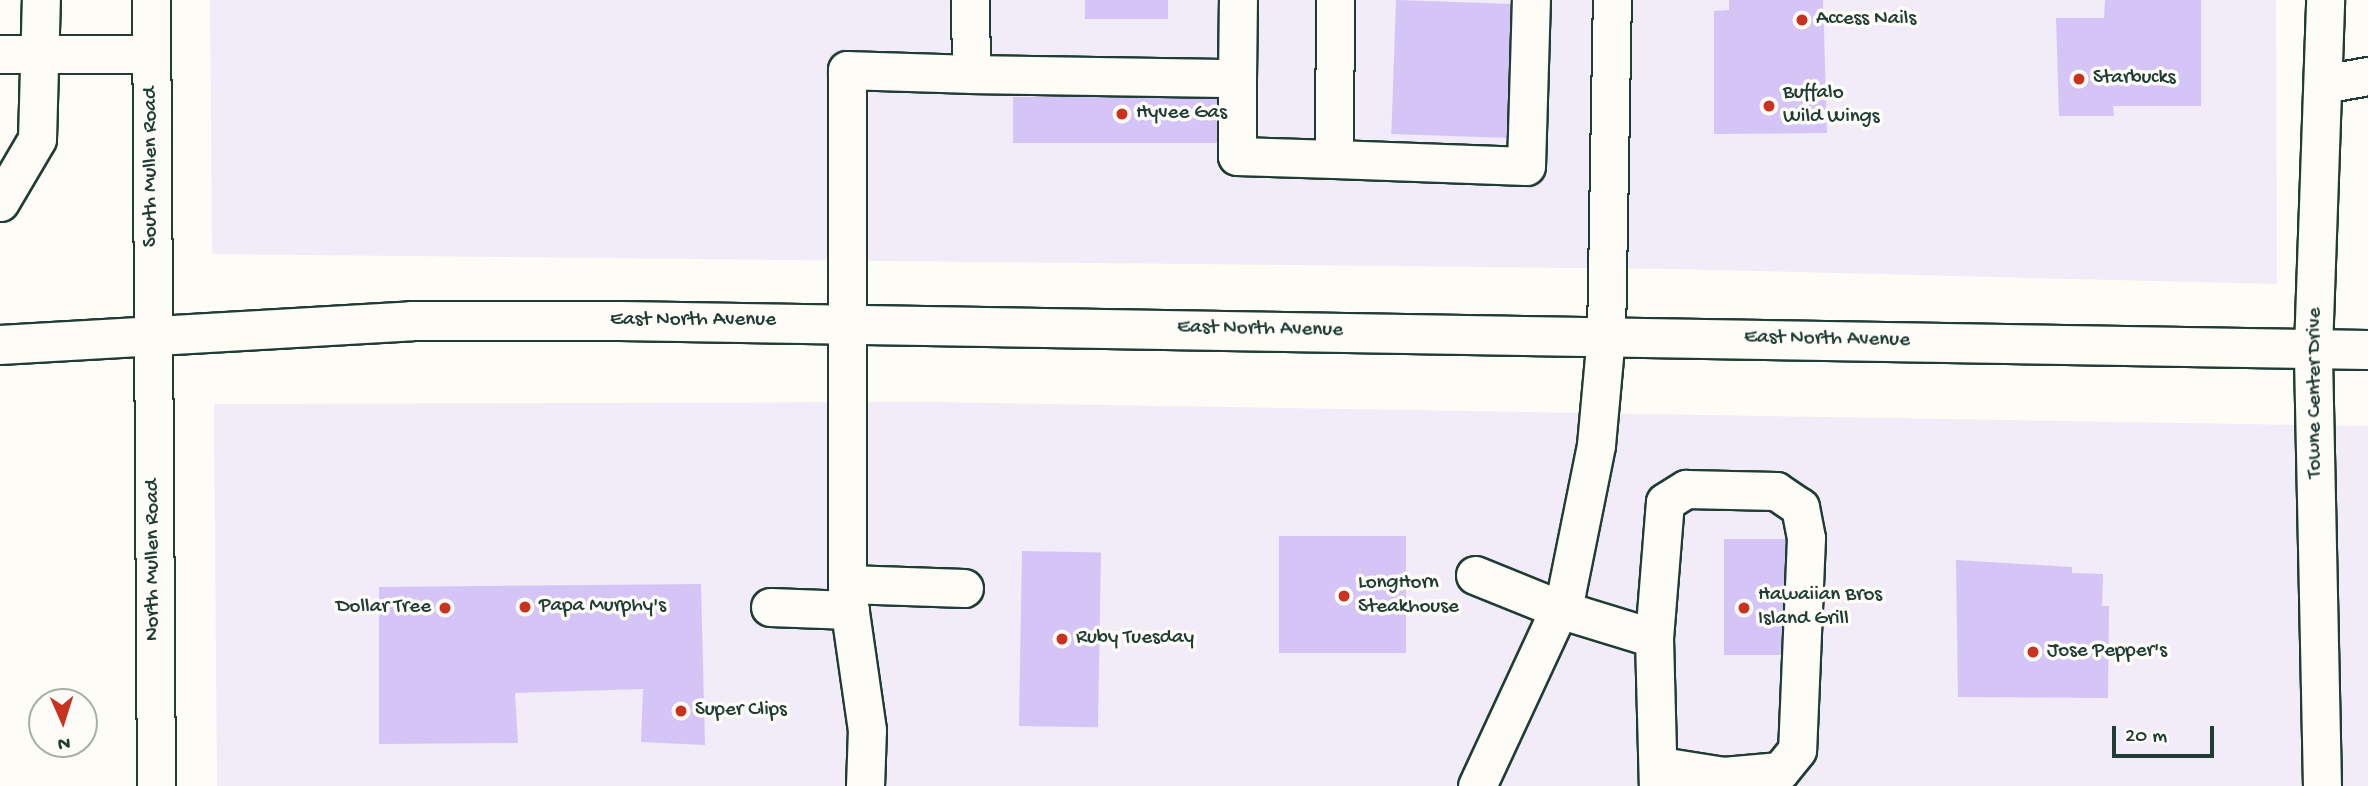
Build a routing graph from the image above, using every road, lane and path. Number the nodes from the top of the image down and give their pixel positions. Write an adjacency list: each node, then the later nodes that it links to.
1 (41, 0): 9 (street)
2 (151, 0): 11 (street, South Mullen Road)
3 (970, 0): 12 (street)
4 (1238, 0): 14 (street)
5 (1335, 0): 16 (street)
6 (1531, 0): 16 (street)
7 (1612, 0): 20 (street)
8 (2325, 0): 15 (street, Towne Center Drive)
9 (41, 52): 10 (street); 11 (street); 17 (street)
10 (0, 54)
11 (151, 54): 19 (street, South Mullen Road)
12 (971, 74): 14 (street); 18 (street)
13 (2368, 76): 15 (street)
14 (1237, 78): 16 (street)
15 (2323, 84): 22 (street, Towne Center Drive)
16 (1334, 159)
17 (0, 202)
18 (847, 323): 19 (main road, East North Avenue); 20 (main road, East North Avenue); 26 (street)
19 (153, 335): 21 (main road, East North Avenue); 31 (street, North Mullen Road)
20 (1606, 336): 22 (main road, East North Avenue); 28 (street)
21 (0, 345)
22 (2313, 349): 23 (main road, East North Avenue); 34 (street, Towne Center Drive)
23 (2368, 350)
24 (1475, 575): 28 (street)
25 (964, 588): 26 (street)
26 (849, 597): 27 (street); 32 (street)
27 (770, 607)
28 (1559, 609): 29 (street); 33 (street)
29 (1654, 638): 30 (street); 30 (street)
30 (1659, 776)
31 (156, 786)
32 (865, 786)
33 (1477, 786)
34 (2322, 786)

